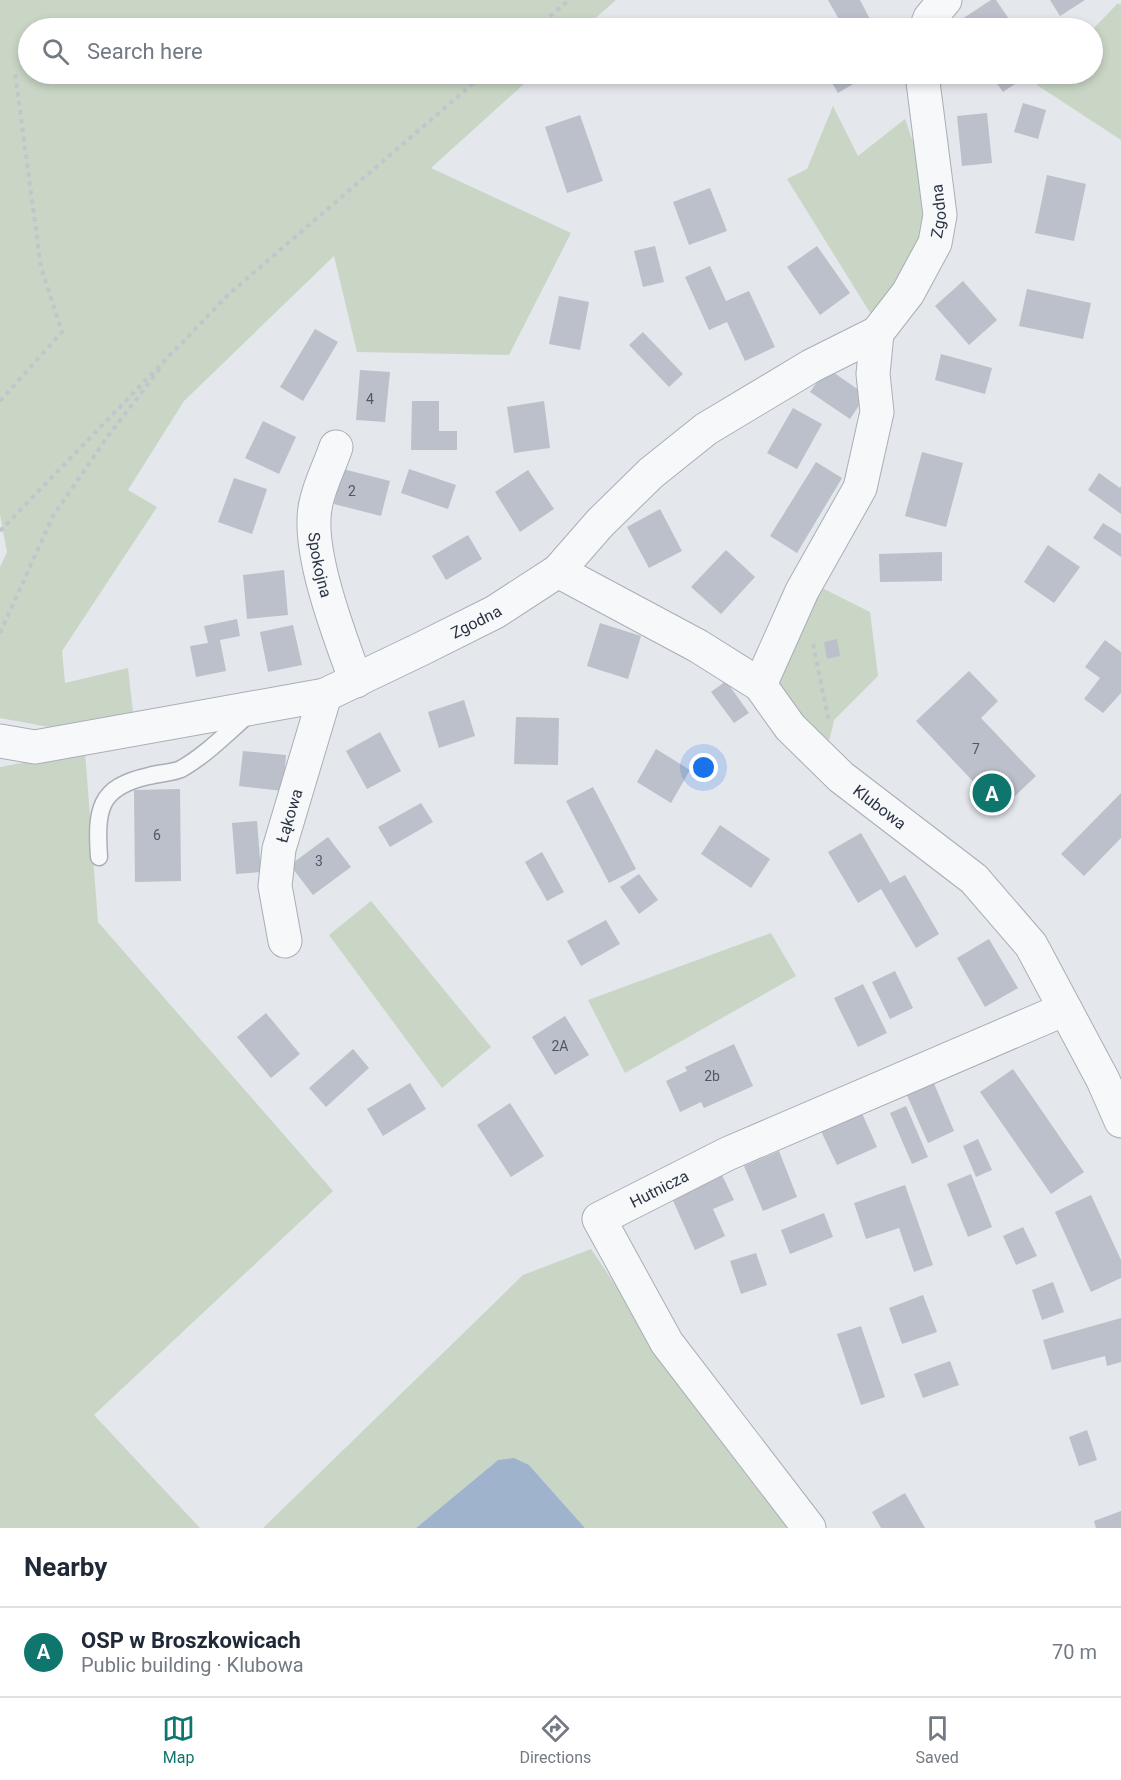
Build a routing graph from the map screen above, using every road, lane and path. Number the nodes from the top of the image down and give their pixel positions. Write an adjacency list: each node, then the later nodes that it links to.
1 (569, 0): 3 (path)
2 (945, 0): 4 (street)
3 (548, 18)
4 (930, 18)
5 (15, 73): 10 (path)
6 (472, 84): 9 (path)
7 (923, 84): 8 (street, Zgodna)
8 (877, 333): 13 (street, Zgodna); 17 (street)
9 (173, 351): 12 (path); 14 (path)
10 (0, 401)
11 (336, 447): 16 (street, Spokojna)
12 (0, 531)
13 (558, 571): 16 (street, Zgodna); 17 (street, Klubowa)
14 (0, 633)
15 (812, 641): 20 (path)
16 (356, 681): 18 (street, Zgodna)
17 (760, 685): 24 (street, Klubowa)
18 (325, 695): 19 (street, Zgodna); 23 (street, Łąkowa)
19 (257, 707): 21 (street, Zgodna); 22 (lane)
20 (831, 731)
21 (0, 741)
22 (99, 857)
23 (285, 941)
24 (1065, 1009): 25 (street, Klubowa); 26 (street, Hutnicza)
25 (1121, 1121)
26 (809, 1528)

